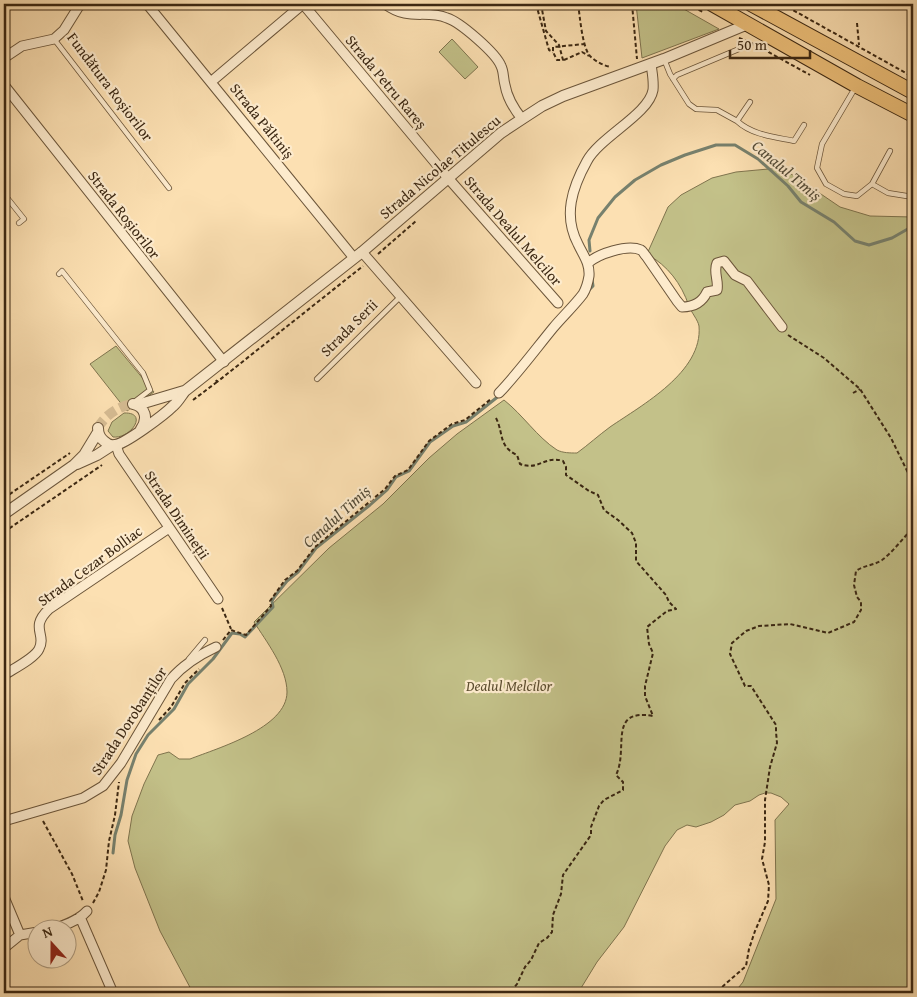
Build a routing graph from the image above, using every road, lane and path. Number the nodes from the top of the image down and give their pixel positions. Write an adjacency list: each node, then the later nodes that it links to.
1 (83, 4): 18 (street, Fundătura Roșiorilor)
2 (148, 4): 33 (street, Strada Păltiniș)
3 (303, 4): 33 (street, Strada Petru Rareș); 43 (street, Strada Petru Rareș)
4 (385, 4): 13 (street)
5 (536, 4): 23 (path)
6 (541, 4): 20 (path)
7 (578, 4): 19 (path)
8 (632, 4): 28 (path)
9 (712, 4): 17 (main road)
10 (751, 4): 14 (main road)
11 (782, 4): 21 (path)
12 (908, 4): 15 (path)
13 (399, 8): 39 (street)
14 (767, 8): 36 (main road)
15 (913, 15)
16 (857, 23): 21 (path)
17 (748, 24): 26 (street, Strada Nicolae Titulescu); 35 (main road)
18 (54, 39): 25 (street); 45 (lane, Fundătura Roșiorilor)
19 (585, 44): 20 (path); 24 (path)
20 (559, 46): 23 (path); 27 (path)
21 (859, 46): 31 (path)
22 (739, 49): 32 (lane)
23 (553, 52): 27 (path)
24 (589, 56): 27 (path); 30 (path)
25 (4, 58)
26 (664, 59): 29 (street, Strada Nicolae Titulescu); 32 (lane)
27 (563, 60)
28 (637, 64)
29 (651, 64): 39 (street, Strada Nicolae Titulescu); 50 (street)
30 (618, 68)
31 (913, 76)
32 (673, 79): 40 (lane)
33 (212, 81): 49 (street, Strada Păltiniș)
34 (4, 85): 55 (street, Strada Roșiorilor)
35 (857, 86): 38 (main road); 44 (lane)
36 (913, 92)
37 (750, 102): 40 (lane)
38 (913, 116)
39 (522, 119): 43 (street, Strada Nicolae Titulescu)
40 (738, 122): 41 (lane)
41 (804, 124)
42 (890, 151): 44 (lane)
43 (448, 178): 49 (street, Strada Nicolae Titulescu); 53 (street, Strada Dealul Melcilor)
44 (872, 184): 47 (lane)
45 (169, 188)
46 (4, 194): 48 (lane)
47 (913, 196)
48 (19, 224)
49 (358, 255): 52 (street, Strada Serii); 55 (street, Strada Nicolae Titulescu)
50 (588, 263): 54 (street); 60 (street)
51 (59, 274): 62 (lane)
52 (400, 297): 56 (lane, Strada Serii); 57 (street, Strada Serii)
53 (558, 303)
54 (782, 327): 58 (path)
55 (224, 362): 59 (street, Strada Nicolae Titulescu)
56 (317, 379)
57 (476, 383)
58 (860, 389): 61 (path); 68 (path)
59 (185, 391): 62 (street, Strada Nicolae Titulescu); 64 (street, Strada Nicolae Titulescu)
60 (499, 393): 74 (path)
61 (853, 393)
62 (134, 404): 64 (street)
63 (496, 418): 91 (path)
64 (140, 430): 65 (street, Strada Nicolae Titulescu)
65 (114, 445): 67 (street, Strada Nicolae Titulescu); 67 (street, Strada Nicolae Titulescu); 71 (street, Strada Dimineții)
66 (72, 452): 69 (path)
67 (74, 465): 70 (street, Strada Nicolae Titulescu)
68 (913, 483)
69 (4, 498)
70 (4, 514)
71 (169, 528): 73 (street, Strada Dimineții); 79 (street, Strada Cezar Bolliac)
72 (913, 528): 92 (path)
73 (218, 599): 74 (path)
74 (231, 630): 76 (path)
75 (205, 640): 77 (lane)
76 (216, 646): 77 (street, Strada Dorobanților)
77 (181, 667): 82 (street, Strada Dorobanților)
78 (200, 667): 80 (path)
79 (4, 675)
80 (157, 722)
81 (120, 780): 85 (path)
82 (39, 812): 83 (street, Strada Dorobanților); 85 (path)
83 (4, 821)
84 (4, 897): 88 (street)
85 (84, 914): 86 (street); 90 (street)
86 (73, 920)
87 (28, 934): 88 (street)
88 (20, 935): 89 (street)
89 (4, 948)
90 (113, 993)
91 (510, 993)
92 (720, 993)

